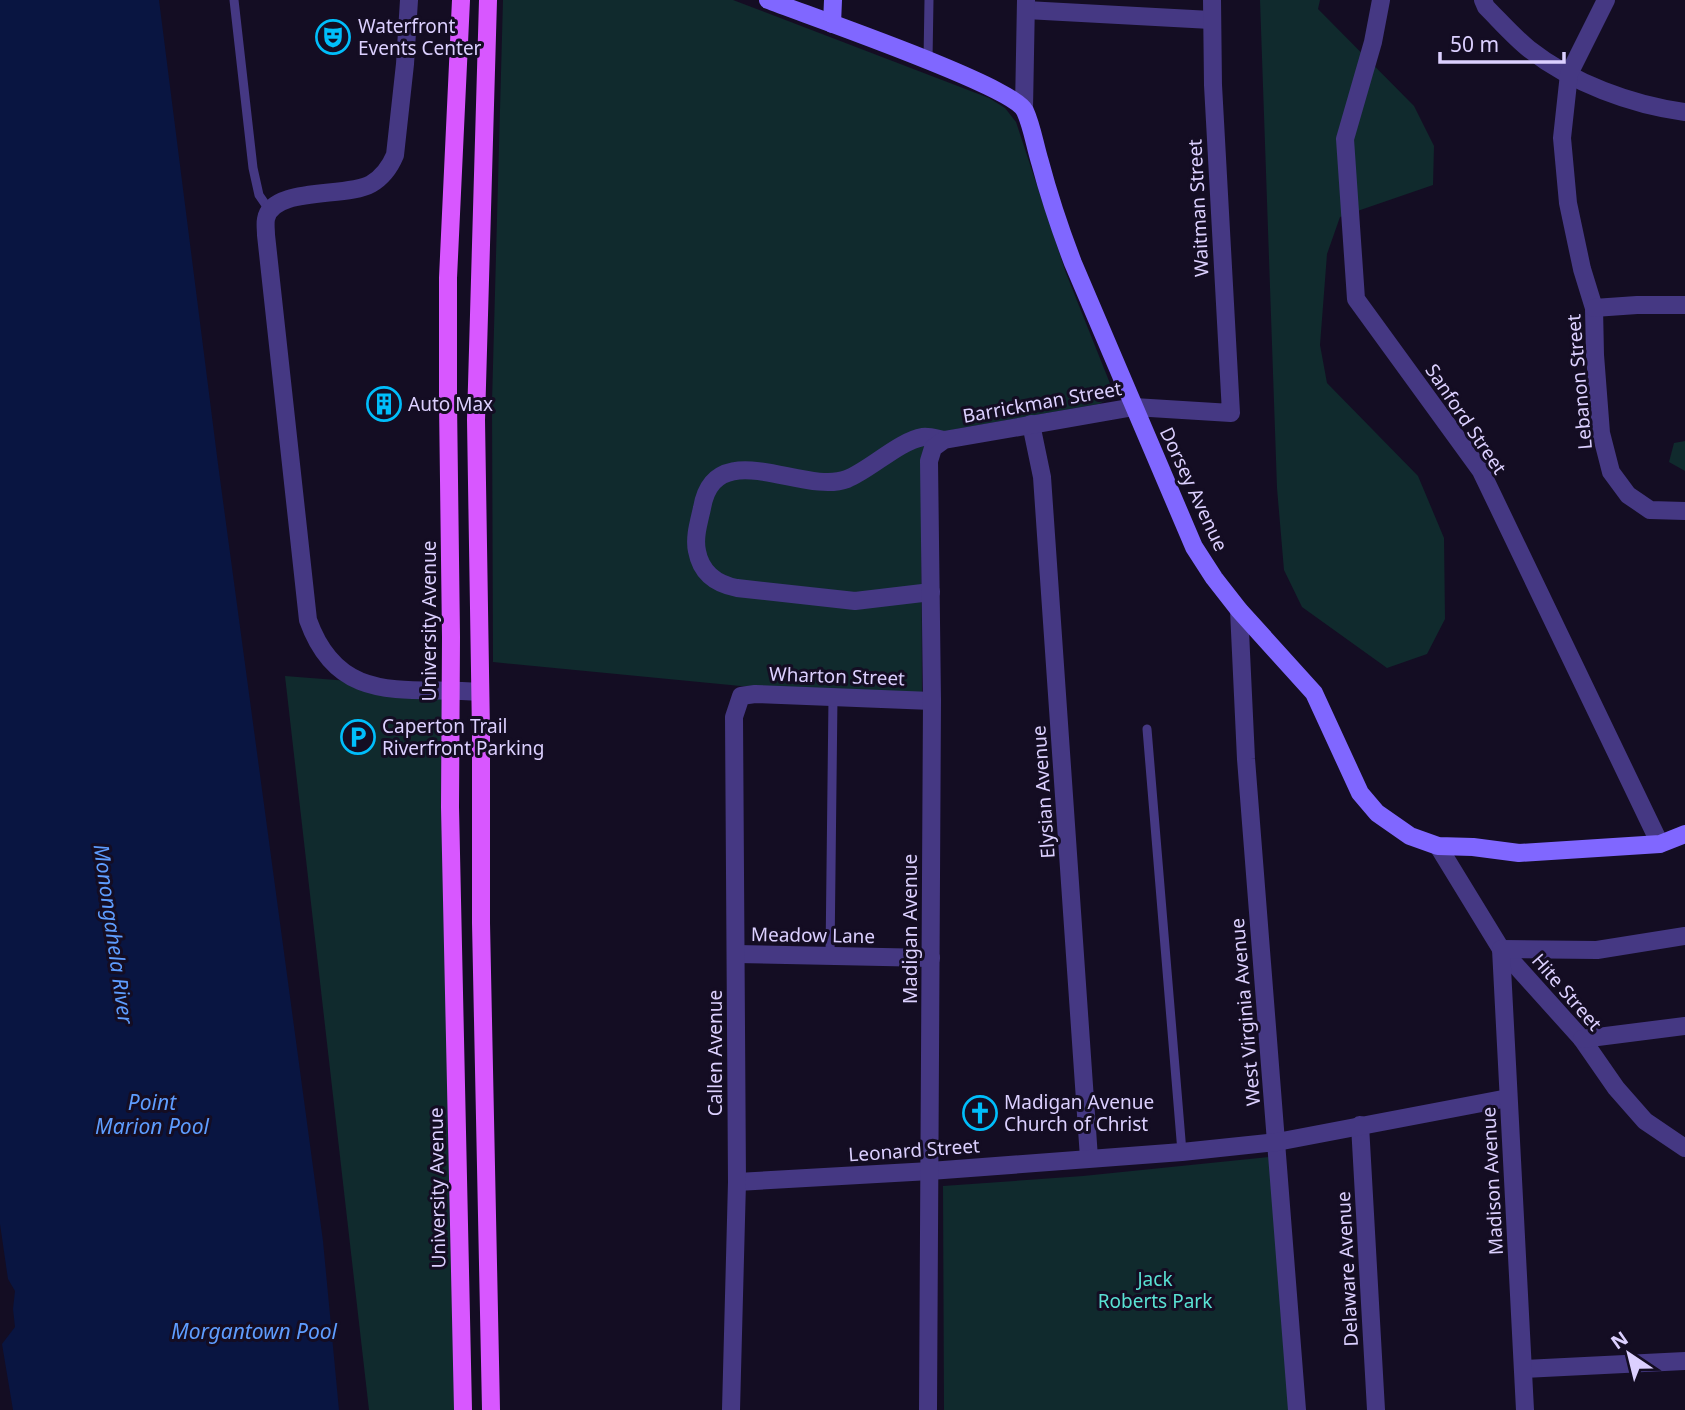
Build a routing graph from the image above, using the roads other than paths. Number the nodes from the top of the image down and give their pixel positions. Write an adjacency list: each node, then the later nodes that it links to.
1 (234, 0): 19 (lane)
2 (409, 0): 19 (street)
3 (461, 0): 29 (main road, University Avenue)
4 (488, 0): 30 (main road)
5 (768, 0): 14 (street)
6 (832, 0): 14 (street)
7 (929, 0): 15 (lane)
8 (1212, 0): 13 (street, Waitman Street)
9 (1381, 0): 36 (street, Sanford Street)
10 (1483, 0): 16 (street)
11 (1606, 0): 16 (street, Lebanon Street)
12 (1026, 5): 13 (street); 17 (street)
13 (1211, 20): 23 (street, Waitman Street)
14 (832, 24): 15 (street)
15 (928, 60): 17 (street)
16 (1569, 74): 18 (street); 21 (street, Lebanon Street)
17 (1024, 108): 22 (street, Dorsey Avenue)
18 (1685, 112)
19 (270, 211): 29 (street)
20 (1685, 305): 21 (street)
21 (1594, 308): 26 (street, Lebanon Street)
22 (1134, 407): 23 (street, Barrickman Street); 24 (street, Barrickman Street); 28 (street, Dorsey Avenue)
23 (1231, 413)
24 (1031, 424): 25 (street, Barrickman Street); 50 (street, Elysian Avenue)
25 (938, 444): 27 (street, Madigan Avenue); 27 (street, Barrickman Street)
26 (1685, 511)
27 (931, 592): 33 (street, Madigan Avenue)
28 (1239, 610): 37 (street, Dorsey Avenue); 47 (street, West Virginia Avenue)
29 (451, 690): 30 (street); 55 (main road, University Avenue)
30 (480, 692): 56 (main road)
31 (741, 696): 32 (street, Wharton Street); 40 (street, Callen Avenue)
32 (833, 697): 33 (street, Wharton Street); 41 (lane)
33 (932, 701): 42 (street, Madigan Avenue)
34 (1147, 729): 49 (lane)
35 (1685, 834): 36 (street, Dorsey Avenue)
36 (1660, 844): 37 (street, Dorsey Avenue)
37 (1438, 846): 39 (street, Hite Street)
38 (1685, 936): 39 (street)
39 (1501, 949): 44 (street, Hite Street); 45 (street, Madison Avenue)
40 (736, 954): 41 (street, Meadow Lane); 52 (street, Callen Avenue)
41 (830, 956): 42 (street, Meadow Lane)
42 (931, 958): 51 (street, Madigan Avenue)
43 (1685, 1026): 44 (street)
44 (1581, 1039): 48 (street, Hite Street)
45 (1508, 1098): 46 (street, Leonard Street); 54 (street, Madison Avenue)
46 (1360, 1125): 47 (street, Leonard Street); 60 (street, Delaware Avenue)
47 (1277, 1142): 49 (street, Leonard Street); 59 (street, West Virginia Avenue)
48 (1685, 1148)
49 (1182, 1152): 50 (street, Leonard Street)
50 (1088, 1158): 51 (street, Leonard Street)
51 (930, 1171): 52 (street, Leonard Street); 58 (street, Madigan Avenue)
52 (737, 1182): 57 (street, Callen Avenue)
53 (1685, 1361): 54 (street)
54 (1523, 1369): 61 (street, Madison Avenue)
55 (463, 1410)
56 (491, 1410)
57 (731, 1410)
58 (928, 1410)
59 (1297, 1410)
60 (1376, 1410)
61 (1525, 1410)

